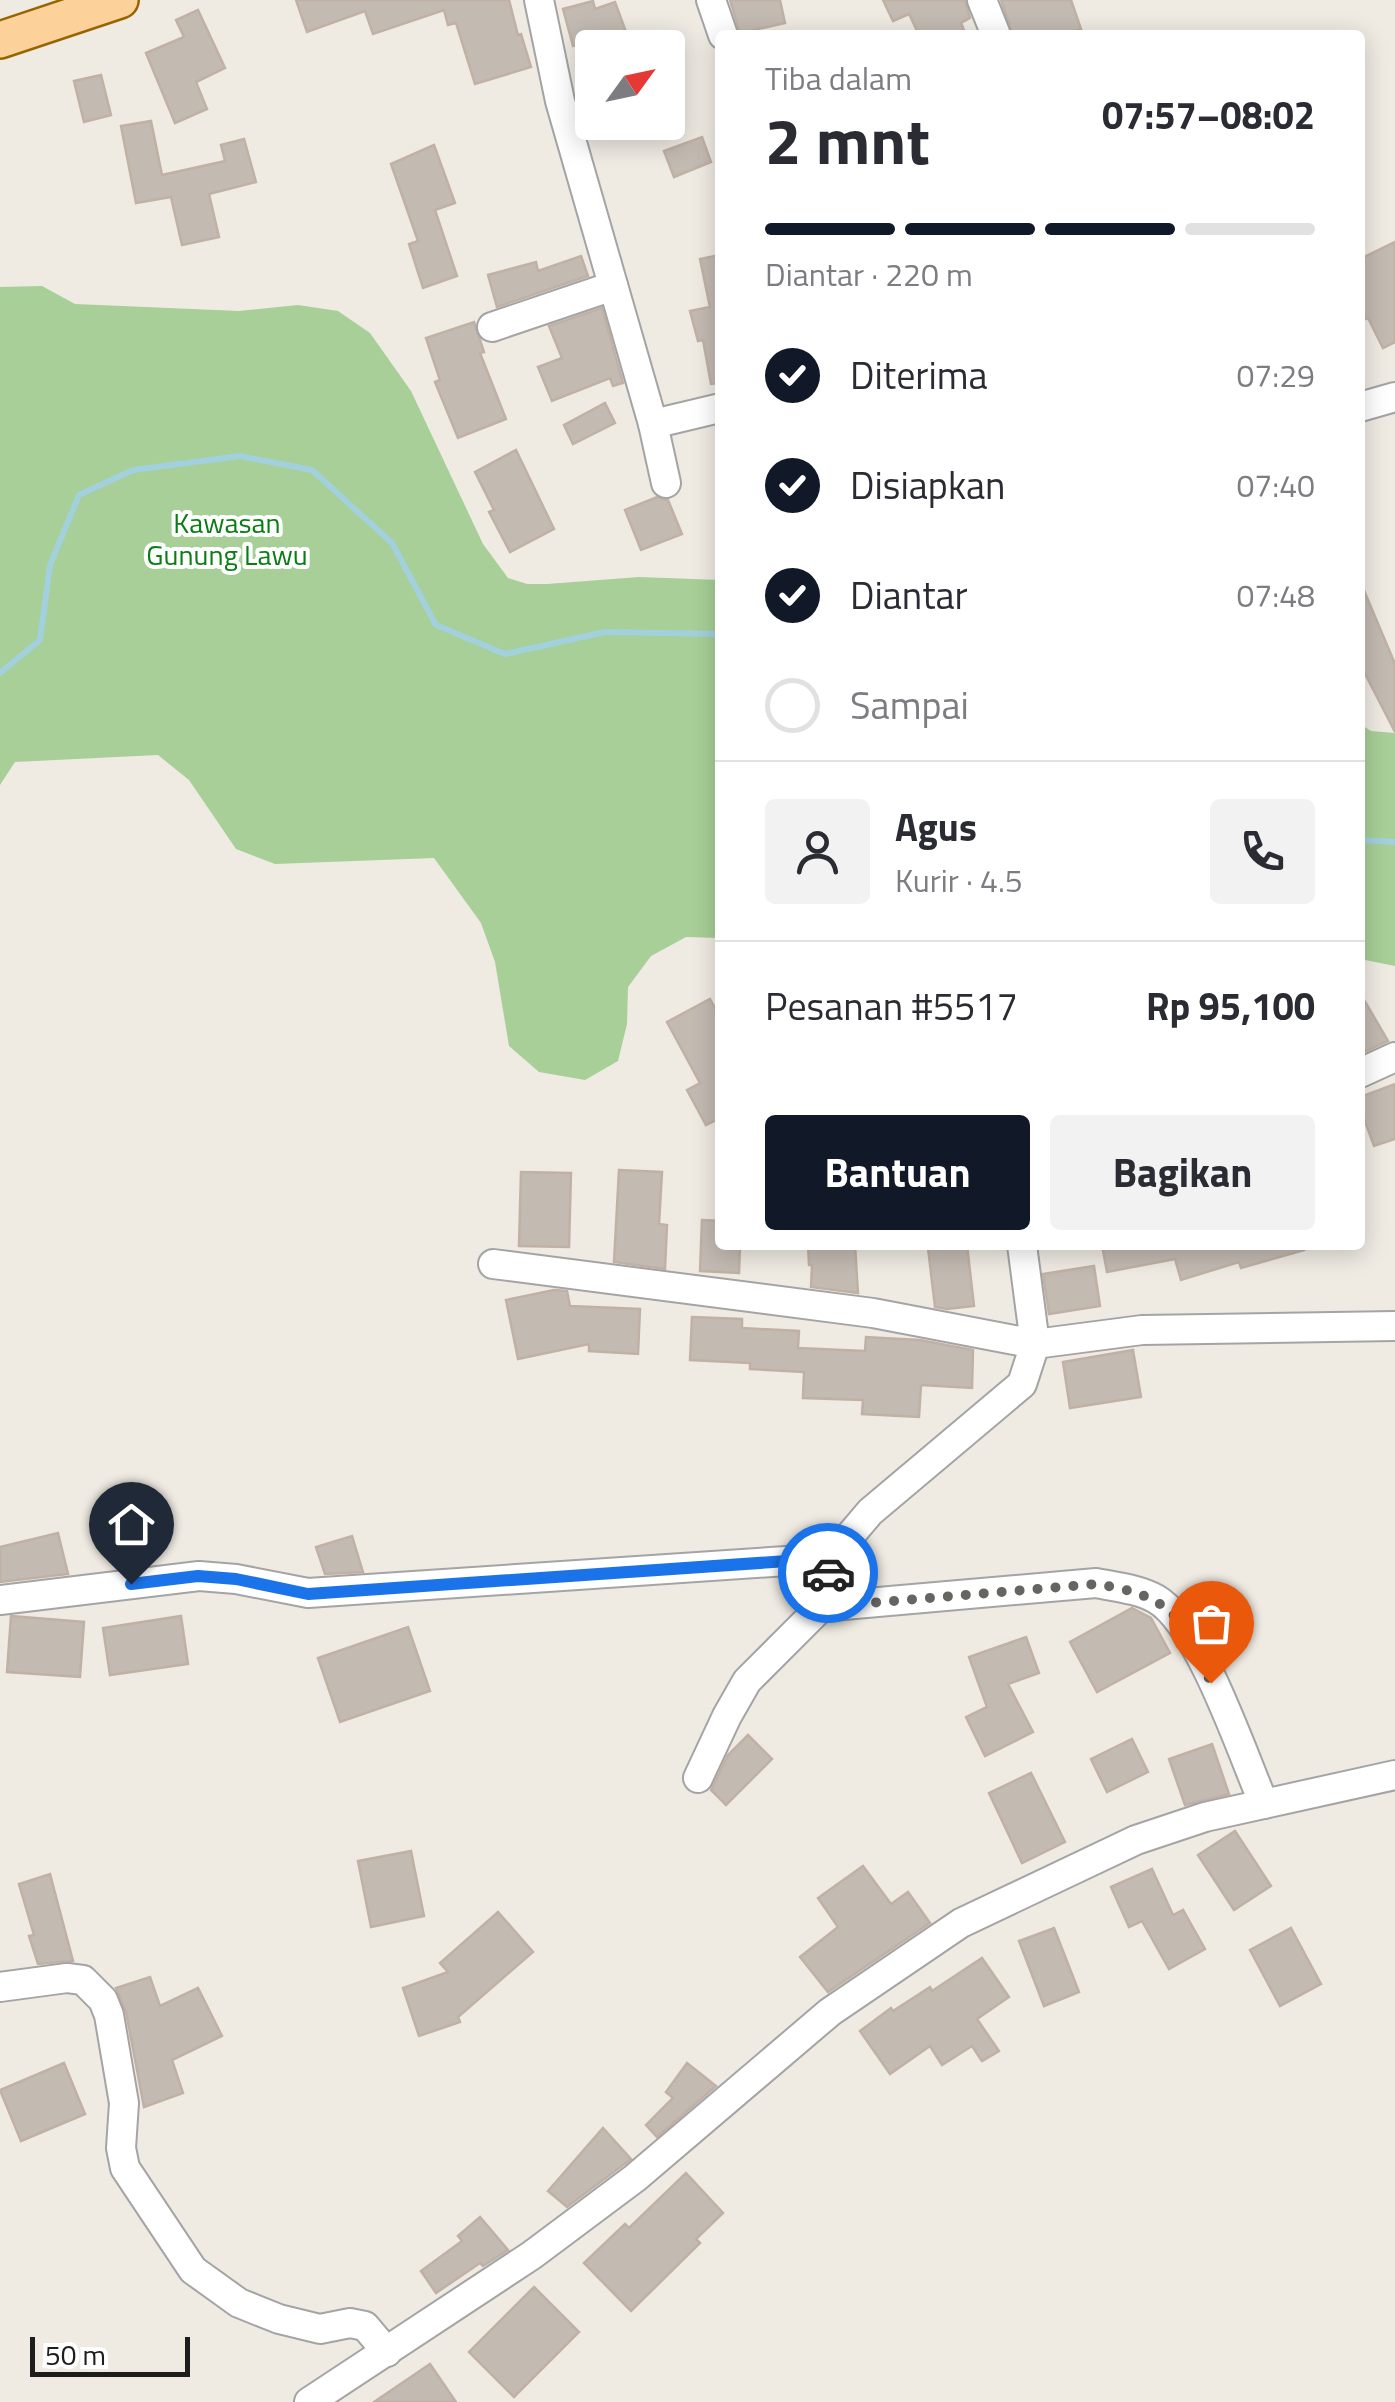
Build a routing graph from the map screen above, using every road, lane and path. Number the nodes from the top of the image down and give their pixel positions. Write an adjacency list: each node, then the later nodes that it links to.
1 (120, 0): 7 (main road)
2 (538, 0): 8 (street)
3 (711, 0): 5 (street)
4 (982, 0): 6 (street)
5 (721, 30)
6 (994, 30)
7 (0, 40)
8 (613, 286): 9 (street); 13 (street)
9 (492, 328)
10 (1395, 397): 11 (street)
11 (1365, 406)
12 (715, 409): 13 (street)
13 (652, 424): 14 (street)
14 (666, 483)
15 (1395, 1057): 16 (street)
16 (1365, 1071)
17 (1023, 1250): 20 (street)
18 (494, 1264): 20 (street)
19 (1395, 1326): 20 (street)
20 (1035, 1344): 21 (street)
21 (831, 1558): 22 (street); 23 (street)
22 (0, 1600)
23 (821, 1607): 25 (street); 26 (street)
24 (1395, 1776): 26 (street)
25 (698, 1778)
26 (1264, 1804): 28 (street)
27 (0, 1987): 28 (street)
28 (387, 2352): 29 (street)
29 (309, 2402)

